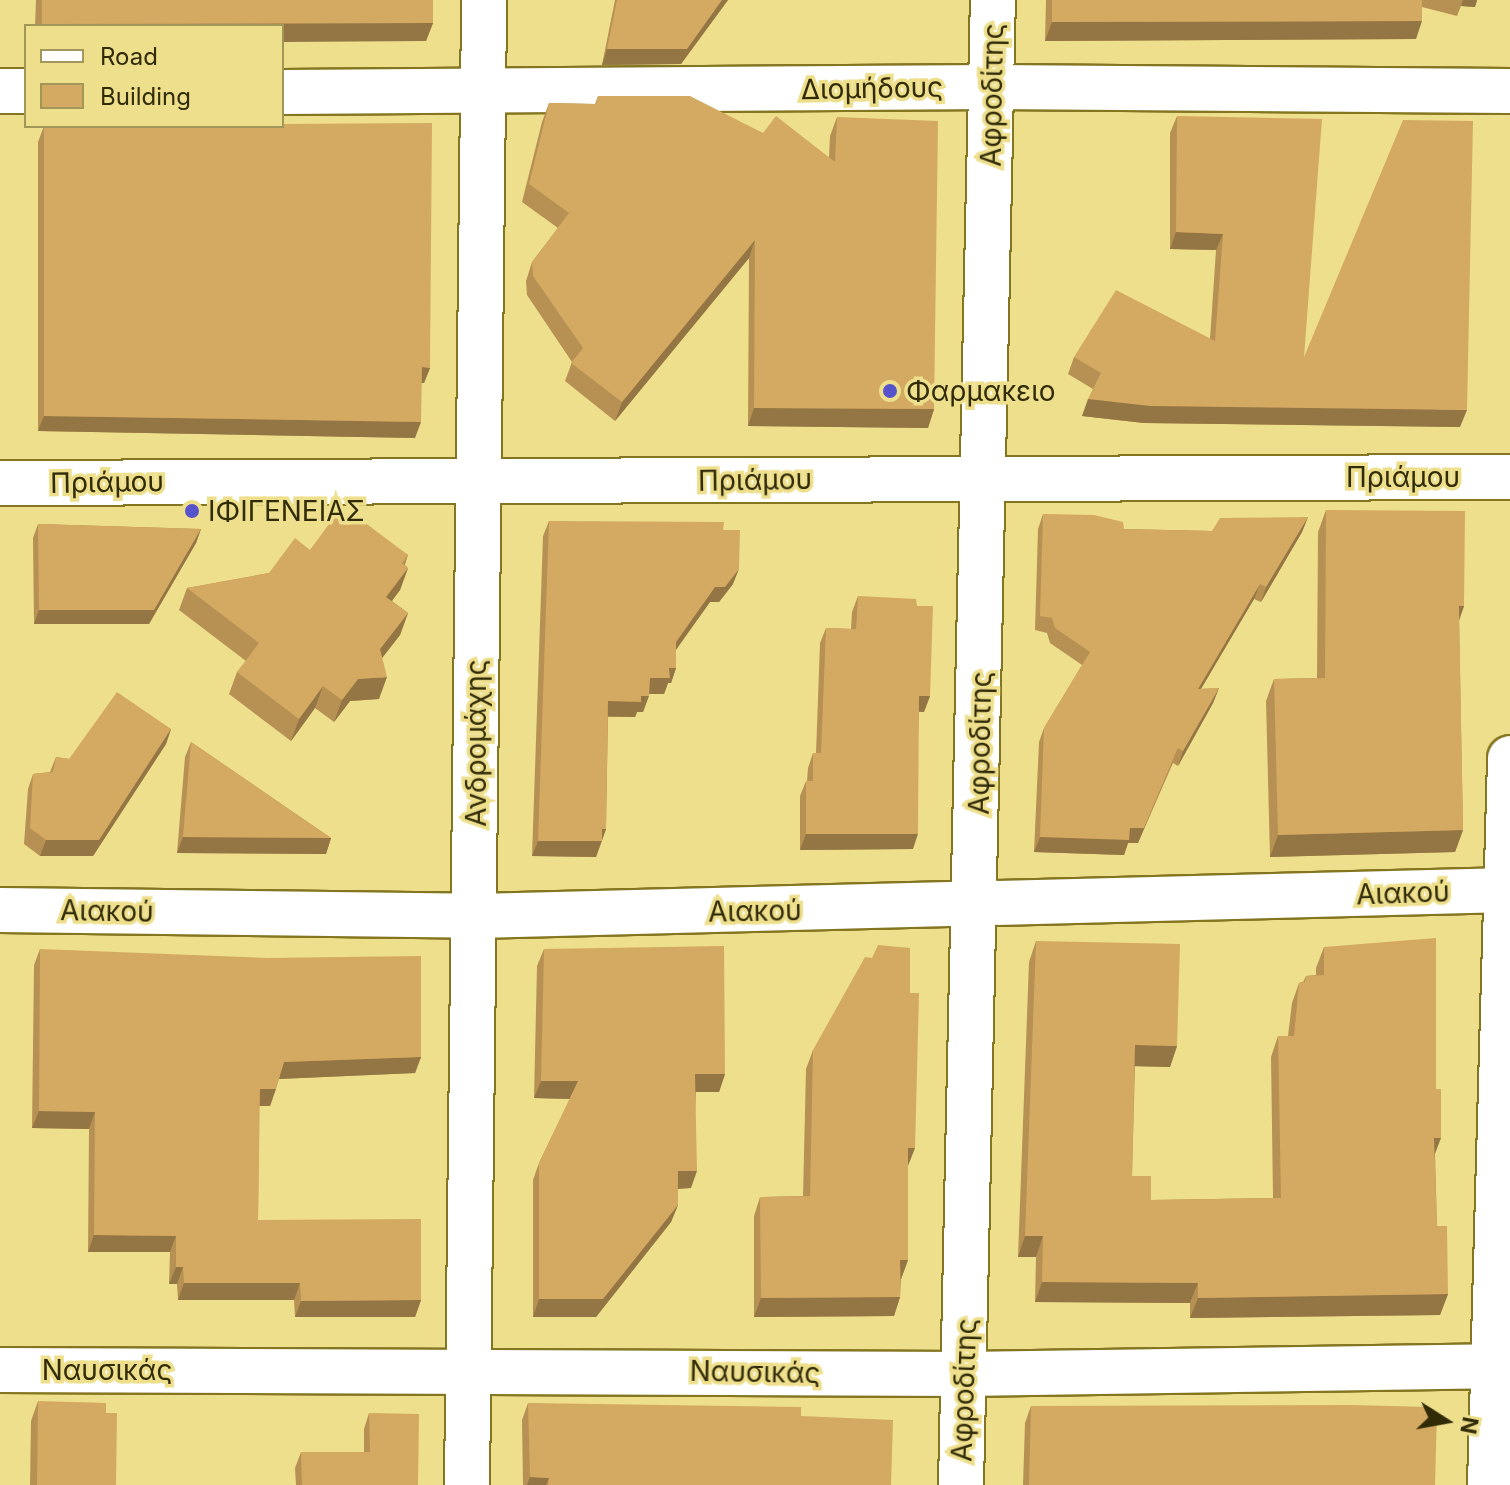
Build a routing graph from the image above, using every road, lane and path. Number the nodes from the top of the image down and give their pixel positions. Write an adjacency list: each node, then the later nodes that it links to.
1 (484, 0): 8 (street, Ανδρομάχης)
2 (993, 0): 3 (street, Αφροδίτης)
3 (993, 87): 6 (street, Διομήδους); 8 (street, Διομήδους); 9 (street, Αφροδίτης)
4 (0, 91): 5 (street)
5 (24, 91)
6 (1510, 91)
7 (284, 92): 8 (street, Διομήδους)
8 (483, 92): 12 (street, Ανδρομάχης)
9 (986, 477): 10 (street, Πριάμου); 12 (street, Πριάμου); 15 (street, Αφροδίτης)
10 (1510, 477)
11 (0, 483): 12 (street, Πριάμου)
12 (476, 483): 17 (street, Ανδρομάχης)
13 (1510, 758): 14 (street)
14 (1508, 890): 15 (street, Αιακού); 18 (street)
15 (977, 907): 17 (street, Αιακού); 21 (street, Αφροδίτης)
16 (0, 910): 17 (street, Αιακού)
17 (476, 916): 19 (street, Ανδρομάχης)
18 (1502, 1366): 21 (street, Ναυσικάς); 24 (street)
19 (469, 1369): 20 (street, Ναυσικάς); 21 (street, Ναυσικάς); 22 (street, Ανδρομάχης)
20 (0, 1370)
21 (964, 1374): 23 (street, Αφροδίτης)
22 (467, 1485)
23 (961, 1485)
24 (1490, 1485)

